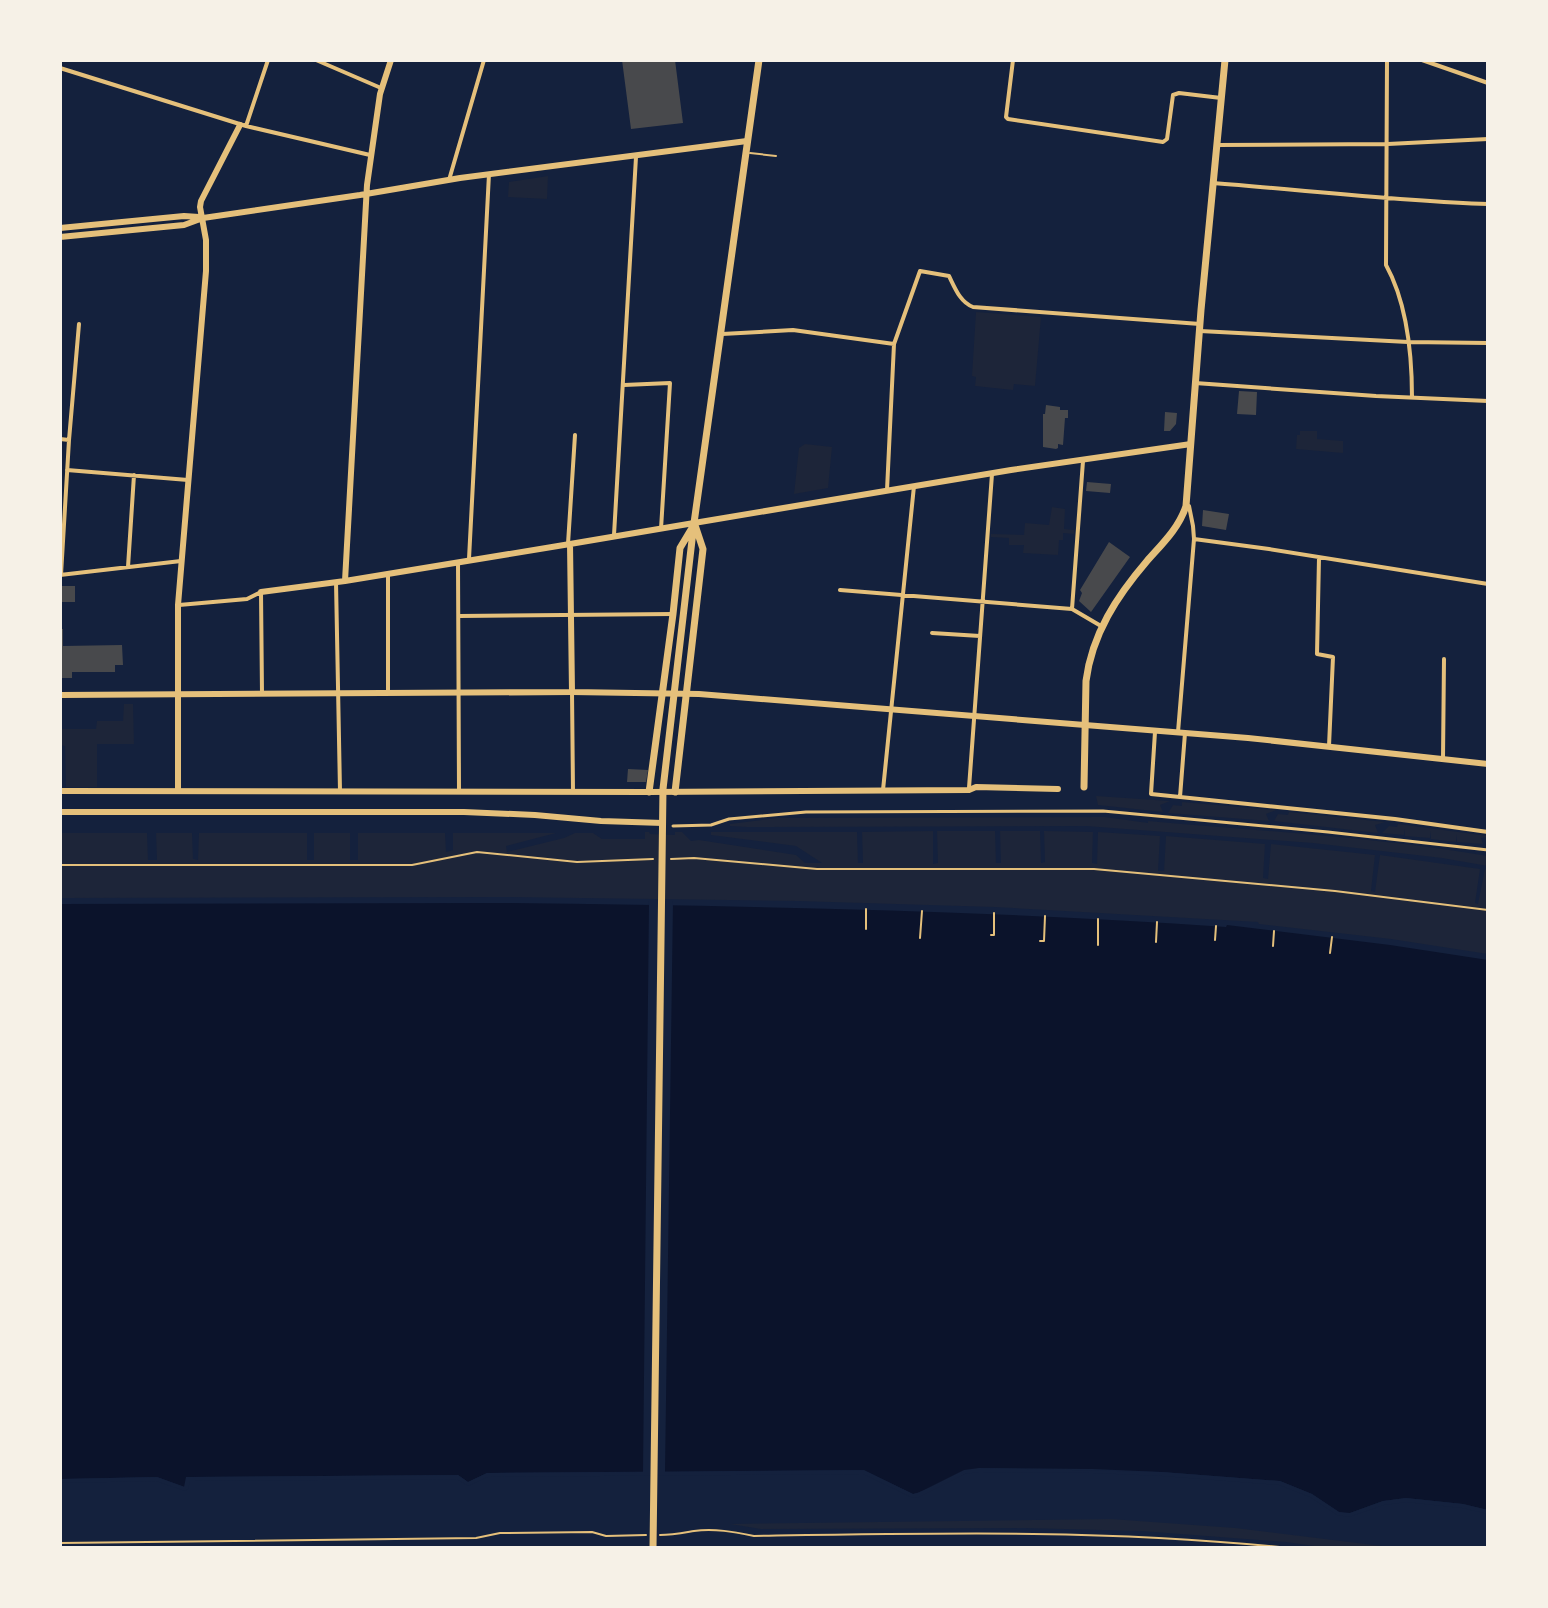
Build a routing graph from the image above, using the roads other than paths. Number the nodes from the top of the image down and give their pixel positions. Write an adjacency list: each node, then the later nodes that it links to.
1 (268, 60): 14 (street)
2 (316, 60): 12 (street)
3 (391, 60): 12 (main road)
4 (484, 60): 24 (street)
5 (759, 60): 16 (main road)
6 (1013, 60): 13 (street)
7 (1225, 60): 13 (main road)
8 (1387, 60): 17 (street)
9 (1422, 60): 11 (street)
10 (60, 68): 14 (street)
11 (1488, 83)
12 (381, 88): 21 (main road)
13 (1221, 98): 18 (main road)
14 (243, 126): 21 (street); 29 (main road)
15 (1488, 139): 17 (street)
16 (747, 141): 19 (main road); 20 (main road)
17 (1388, 144): 18 (street); 27 (street)
18 (1217, 145): 25 (main road)
19 (745, 153): 22 (lane); 36 (main road)
20 (636, 154): 23 (main road); 41 (street)
21 (370, 155): 26 (main road)
22 (776, 156)
23 (489, 174): 24 (main road); 63 (street)
24 (449, 180): 26 (main road)
25 (1213, 183): 27 (street); 35 (main road)
26 (367, 194): 29 (main road); 69 (main road)
27 (1386, 199): 28 (street); 37 (street)
28 (1488, 204)
29 (203, 218): 30 (main road); 31 (main road); 52 (main road)
30 (60, 228)
31 (60, 237)
32 (1488, 241): 33 (street)
33 (1488, 248)
34 (79, 324): 46 (street)
35 (1200, 327): 37 (street); 39 (street); 40 (main road)
36 (720, 334): 39 (street); 57 (main road)
37 (1408, 342): 38 (street); 42 (street)
38 (1488, 343)
39 (894, 344): 54 (street)
40 (1195, 383): 42 (street); 47 (main road)
41 (624, 385): 58 (street); 59 (street)
42 (1412, 398): 43 (street)
43 (1488, 401)
44 (575, 435): 61 (street)
45 (60, 439): 46 (street)
46 (69, 440): 49 (street)
47 (1191, 444): 48 (main road); 55 (main road)
48 (1084, 459): 50 (main road); 77 (street)
49 (67, 470): 51 (street); 56 (street)
50 (992, 473): 53 (main road); 75 (street)
51 (134, 475): 52 (street); 66 (street)
52 (188, 480): 64 (main road)
53 (914, 486): 54 (main road); 74 (street)
54 (887, 490): 57 (main road)
55 (1187, 499): 60 (street); 81 (main road)
56 (62, 504): 68 (street)
57 (694, 523): 58 (main road); 78 (main road); 92 (main road); 115 (main road)
58 (661, 529): 59 (main road)
59 (614, 537): 61 (main road)
60 (1194, 539): 62 (street); 98 (street)
61 (569, 544): 63 (main road); 79 (main road)
62 (1319, 557): 71 (street); 99 (street)
63 (469, 560): 65 (main road)
64 (181, 561): 66 (street); 76 (main road)
65 (458, 562): 67 (main road); 80 (street)
66 (128, 567): 68 (street)
67 (388, 574): 69 (main road); 87 (street)
68 (60, 575)
69 (345, 581): 70 (main road)
70 (336, 582): 73 (main road); 86 (street)
71 (1488, 584)
72 (840, 590): 74 (street)
73 (261, 592): 76 (street); 91 (street)
74 (904, 595): 75 (street); 94 (street)
75 (983, 602): 77 (street); 83 (street)
76 (178, 605): 90 (main road)
77 (1072, 609): 81 (street)
78 (673, 614): 79 (street); 89 (main road)
79 (571, 615): 80 (street); 85 (main road)
80 (459, 616): 88 (street)
81 (1101, 626): 96 (main road)
82 (932, 633): 83 (street)
83 (980, 636): 95 (street)
84 (1444, 659): 100 (street)
85 (572, 692): 88 (main road); 89 (main road); 109 (street)
86 (338, 693): 87 (main road); 91 (main road); 107 (street)
87 (388, 693): 88 (main road)
88 (459, 693): 108 (street)
89 (662, 693): 92 (main road); 111 (main road)
90 (177, 694): 91 (main road); 93 (main road); 104 (main road)
91 (262, 694)
92 (687, 694): 94 (main road); 112 (main road)
93 (60, 695)
94 (892, 709): 95 (main road); 110 (street)
95 (974, 716): 96 (main road); 105 (street)
96 (1085, 724): 97 (main road); 102 (main road)
97 (1155, 730): 98 (main road); 113 (street)
98 (1182, 732): 99 (main road); 113 (street)
99 (1329, 746): 100 (main road)
100 (1443, 758): 101 (main road)
101 (1488, 764)
102 (1084, 787)
103 (1058, 789): 105 (main road)
104 (178, 790): 106 (main road); 107 (main road)
105 (969, 790): 110 (main road)
106 (60, 791)
107 (340, 791): 108 (main road)
108 (459, 791): 109 (main road)
109 (573, 791): 111 (main road)
110 (883, 791): 112 (main road)
111 (649, 792): 112 (main road)
112 (675, 792)
113 (1180, 797): 117 (street)
114 (60, 812): 115 (main road)
115 (663, 823): 119 (main road)
116 (673, 826): 118 (street)
117 (1488, 832)
118 (1488, 850)
119 (653, 1548)

